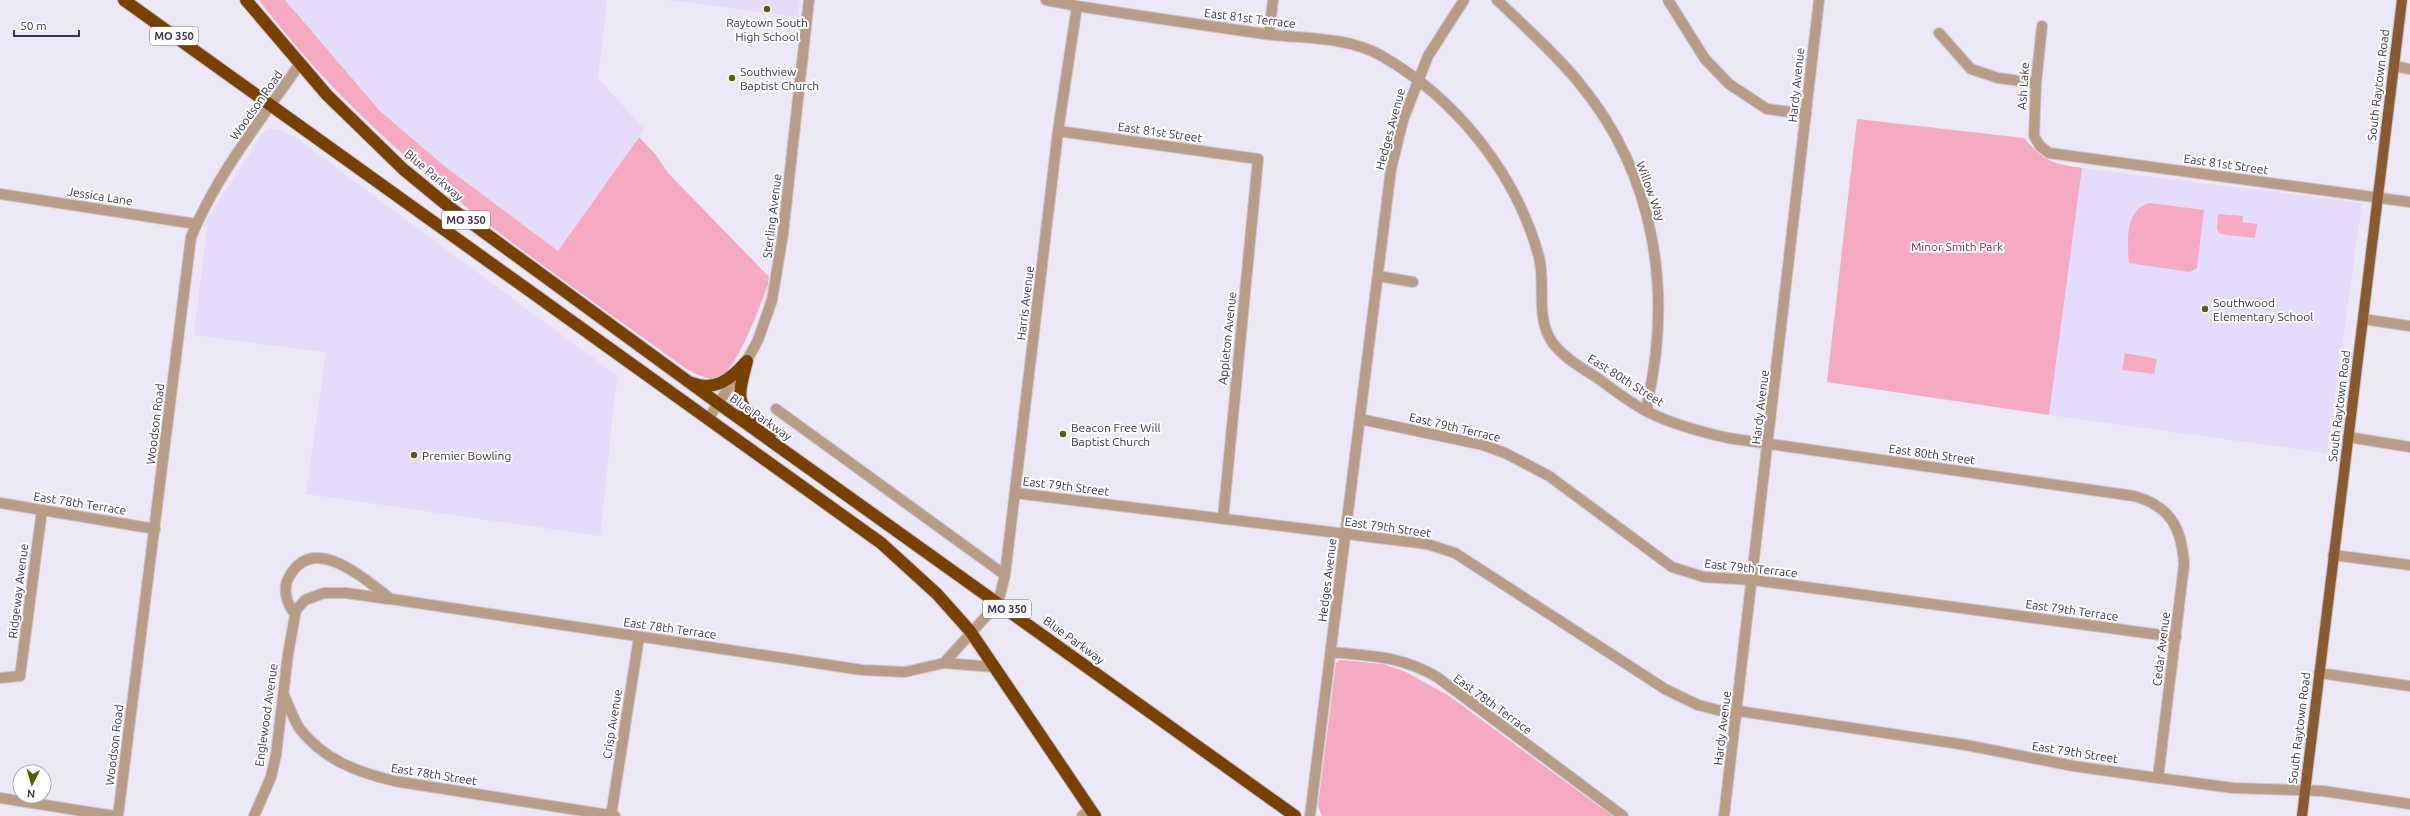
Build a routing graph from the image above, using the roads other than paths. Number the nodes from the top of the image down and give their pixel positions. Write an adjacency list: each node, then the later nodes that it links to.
1 (124, 0): 20 (highway, MO 350)
2 (246, 0): 15 (highway, Blue Parkway / MO 350)
3 (809, 0): 33 (street, Sterling Avenue)
4 (1046, 0): 11 (street, East 81st Terrace)
5 (1273, 0): 14 (street)
6 (1464, 0): 18 (street, Hedges Avenue)
7 (1497, 0): 37 (street, Willow Way)
8 (1668, 0): 21 (street)
9 (1819, 0): 21 (street, Hardy Avenue)
10 (2402, 0): 16 (main road, South Raytown Road)
11 (1077, 6): 14 (street, East 81st Terrace); 22 (street, Harris Avenue)
12 (2042, 26): 19 (street, Ash Lake)
13 (1939, 33): 19 (street)
14 (1269, 34): 18 (street, East 81st Terrace)
15 (299, 65): 20 (street, Woodson Road); 34 (highway, Blue Parkway / MO 350)
16 (2394, 66): 17 (street); 26 (main road, South Raytown Road)
17 (2410, 69)
18 (1417, 80): 29 (street, Hedges Avenue); 37 (street, East 80th Street)
19 (2036, 83): 23 (street, Ash Lake)
20 (271, 105): 28 (street, Woodson Road); 38 (highway, MO 350)
21 (1806, 114): 41 (street, Hardy Avenue)
22 (1058, 131): 24 (street, East 81st Street); 44 (street, Harris Avenue)
23 (2040, 146): 26 (street, East 81st Street)
24 (1261, 157): 47 (street, Appleton Avenue)
25 (0, 194): 28 (street, Jessica Lane)
26 (2378, 197): 27 (street, East 81st Street); 31 (main road, South Raytown Road)
27 (2410, 202)
28 (196, 224): 49 (street, Woodson Road)
29 (1378, 276): 30 (street); 39 (street, Hedges Avenue)
30 (1414, 282)
31 (2363, 319): 32 (street); 40 (main road, South Raytown Road)
32 (2410, 326)
33 (747, 361): 34 (highway); 35 (street, Sterling Avenue); 43 (highway)
34 (689, 383): 35 (highway, Blue Parkway / MO 350)
35 (719, 404): 38 (street, Sterling Avenue); 43 (highway, Blue Parkway / MO 350)
36 (776, 409): 53 (street)
37 (1648, 412): 41 (street, East 80th Street)
38 (708, 419): 58 (highway, MO 350)
39 (1360, 420): 50 (street, Hedges Avenue); 54 (street, East 79th Terrace)
40 (2348, 437): 42 (street); 51 (main road, South Raytown Road)
41 (1768, 443): 48 (street, East 80th Street); 54 (street, Hardy Avenue)
42 (2410, 447)
43 (799, 460): 56 (highway, Blue Parkway / MO 350)
44 (1015, 493): 47 (street, East 79th Street); 53 (street, Harris Avenue)
45 (0, 503): 46 (street, East 78th Terrace)
46 (42, 510): 49 (street, East 78th Terrace); 65 (street, Ridgeway Avenue)
47 (1223, 519): 50 (street, East 79th Street)
48 (2175, 525): 60 (street, Cedar Avenue)
49 (155, 529): 75 (street, Woodson Road)
50 (1346, 535): 61 (street, Hedges Avenue); 68 (street, East 79th Street)
51 (2334, 555): 52 (street); 64 (main road, South Raytown Road)
52 (2410, 565)
53 (1005, 575): 56 (street, Harris Avenue)
54 (1753, 580): 60 (street, East 79th Terrace); 68 (street, Hardy Avenue)
55 (391, 599): 57 (street, East 78th Terrace); 57 (street, East 78th Terrace); 59 (street, East 78th Terrace)
56 (998, 602): 58 (street); 78 (highway, Blue Parkway / MO 350)
57 (295, 614): 67 (street, Englewood Avenue)
58 (970, 631): 62 (street); 63 (highway, MO 350)
59 (638, 637): 62 (street, East 78th Terrace); 77 (street, Crisp Avenue)
60 (2176, 637): 69 (street, Cedar Avenue)
61 (1332, 652): 79 (street, Hedges Avenue); 80 (street, East 78th Terrace)
62 (944, 663): 63 (street, East 78th Terrace)
63 (994, 667): 73 (highway, MO 350)
64 (2319, 673): 66 (street); 70 (main road, South Raytown Road)
65 (0, 678)
66 (2410, 686)
67 (284, 695): 76 (street, Englewood Avenue); 77 (street, East 78th Street)
68 (1737, 713): 69 (street, East 79th Street); 81 (street, Hardy Avenue)
69 (2158, 778): 70 (street, East 79th Street)
70 (2305, 791): 72 (street, East 79th Street); 82 (main road, South Raytown Road)
71 (0, 798): 74 (street)
72 (2410, 804)
73 (1089, 814)
74 (114, 816)
75 (118, 816)
76 (254, 816)
77 (612, 816)
78 (1295, 816)
79 (1310, 816)
80 (1623, 816)
81 (1724, 816)
82 (2302, 816)

